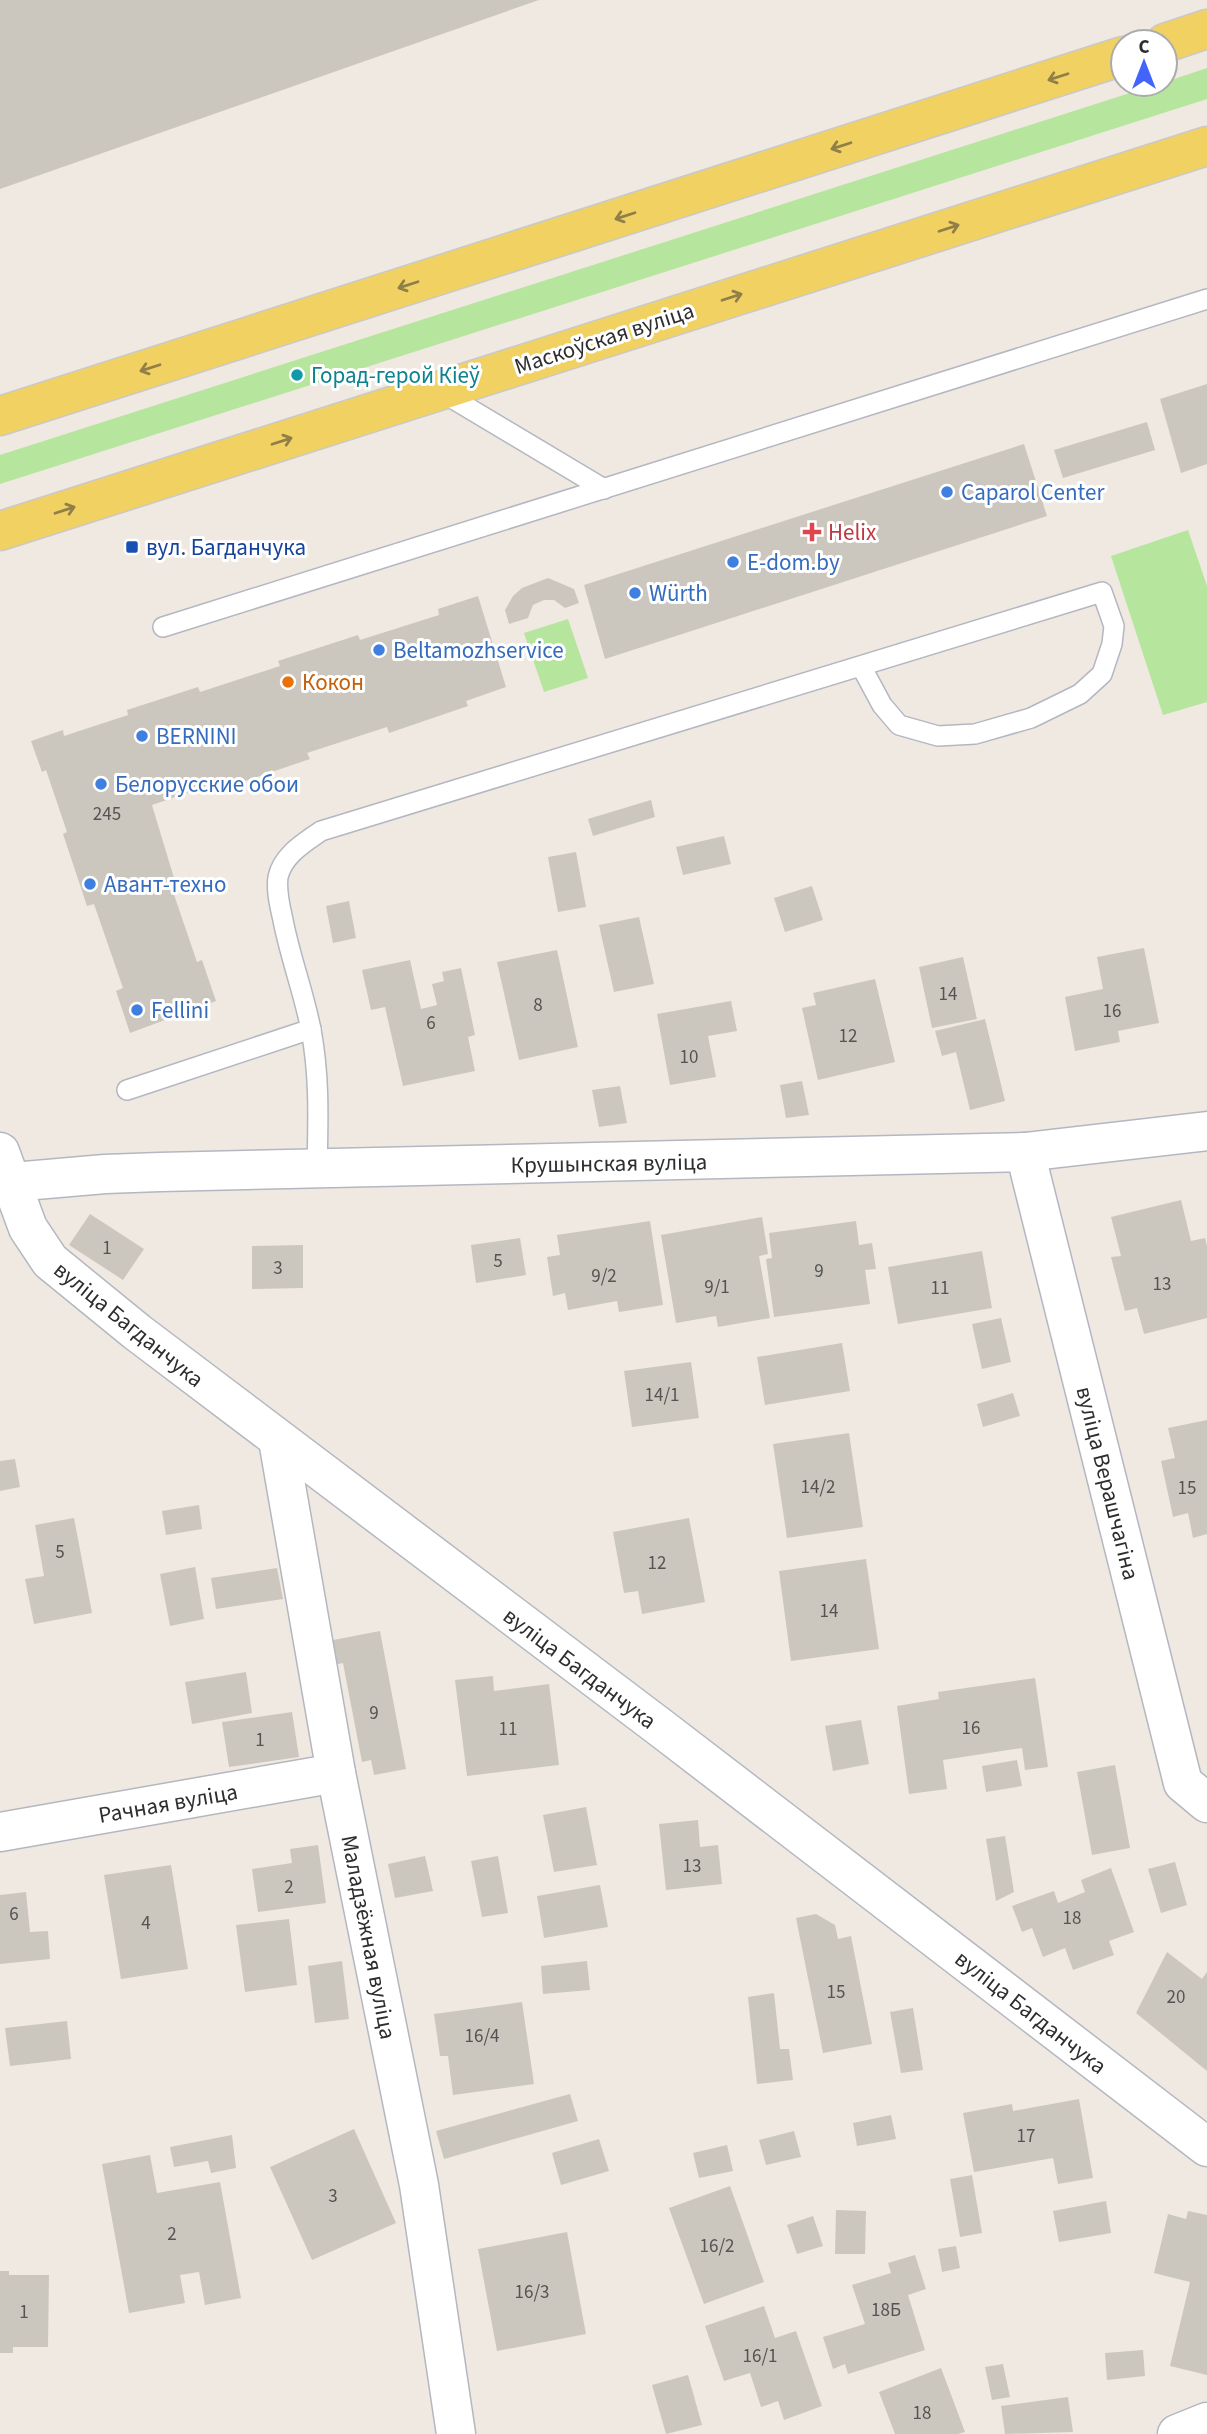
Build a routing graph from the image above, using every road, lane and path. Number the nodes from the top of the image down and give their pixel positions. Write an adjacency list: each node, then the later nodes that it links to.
1 (1207, 29): 2 (main road)
2 (1179, 38)
3 (1109, 60): 7 (main road, one-way to 7)
4 (1207, 145): 6 (main road, Маскоўская вуліца, one-way to 4)
5 (1207, 299): 8 (lane)
6 (440, 391): 8 (lane); 9 (main road, Маскоўская вуліца, one-way to 6)
7 (0, 416)
8 (604, 489): 10 (lane)
9 (0, 531)
10 (163, 627)
11 (861, 666): 11 (lane); 12 (lane)
12 (311, 1029): 13 (lane); 16 (lane)
13 (127, 1090)
14 (1207, 1131): 15 (street, Крушынская вуліца)
15 (1025, 1152): 16 (street, Крушынская вуліца); 20 (street, вуліца Верашчагіна)
16 (317, 1170): 17 (street, Крушынская вуліца)
17 (3, 1172): 18 (street, вуліца Багданчука)
18 (278, 1440): 19 (street, Маладзёжная вуліца); 22 (street, вуліца Багданчука)
19 (336, 1773): 21 (street, Рачная вуліца); 24 (street, Маладзёжная вуліца)
20 (1207, 1802)
21 (0, 1832)
22 (1207, 2147)
23 (1207, 2422): 25 (street)
24 (456, 2434)
25 (1177, 2434)

